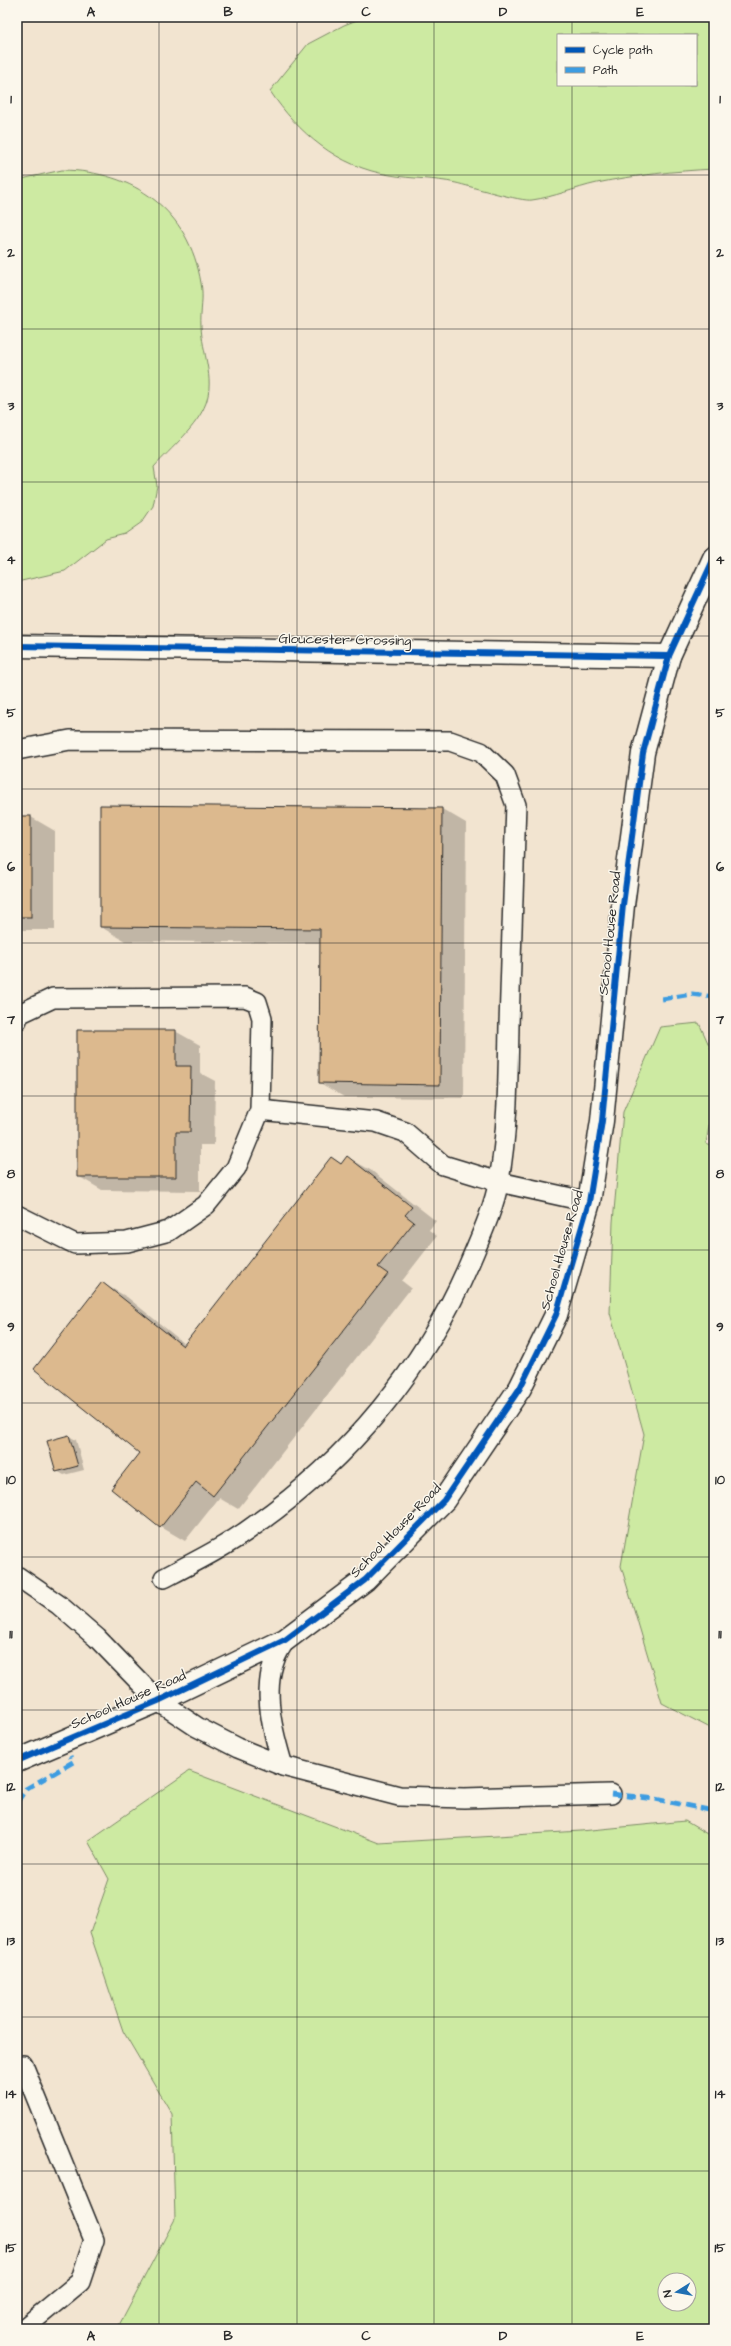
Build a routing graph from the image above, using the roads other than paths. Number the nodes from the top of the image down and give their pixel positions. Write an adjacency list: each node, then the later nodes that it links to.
1 (714, 558): 3 (street, School House Road)
2 (18, 646): 3 (street, Gloucester Crossing)
3 (669, 656): 8 (street, School House Road)
4 (17, 750): 7 (lane)
5 (17, 1020): 6 (lane)
6 (260, 1110): 7 (lane); 9 (lane)
7 (499, 1182): 8 (lane); 11 (lane)
8 (589, 1202): 12 (street, School House Road)
9 (17, 1215)
10 (17, 1576): 13 (lane)
11 (164, 1578)
12 (285, 1640): 13 (street, School House Road); 15 (lane)
13 (158, 1701): 14 (street, School House Road); 15 (lane)
14 (17, 1761)
15 (283, 1766): 16 (lane)
16 (611, 1794)
17 (23, 2066): 18 (lane)
18 (23, 2329)

